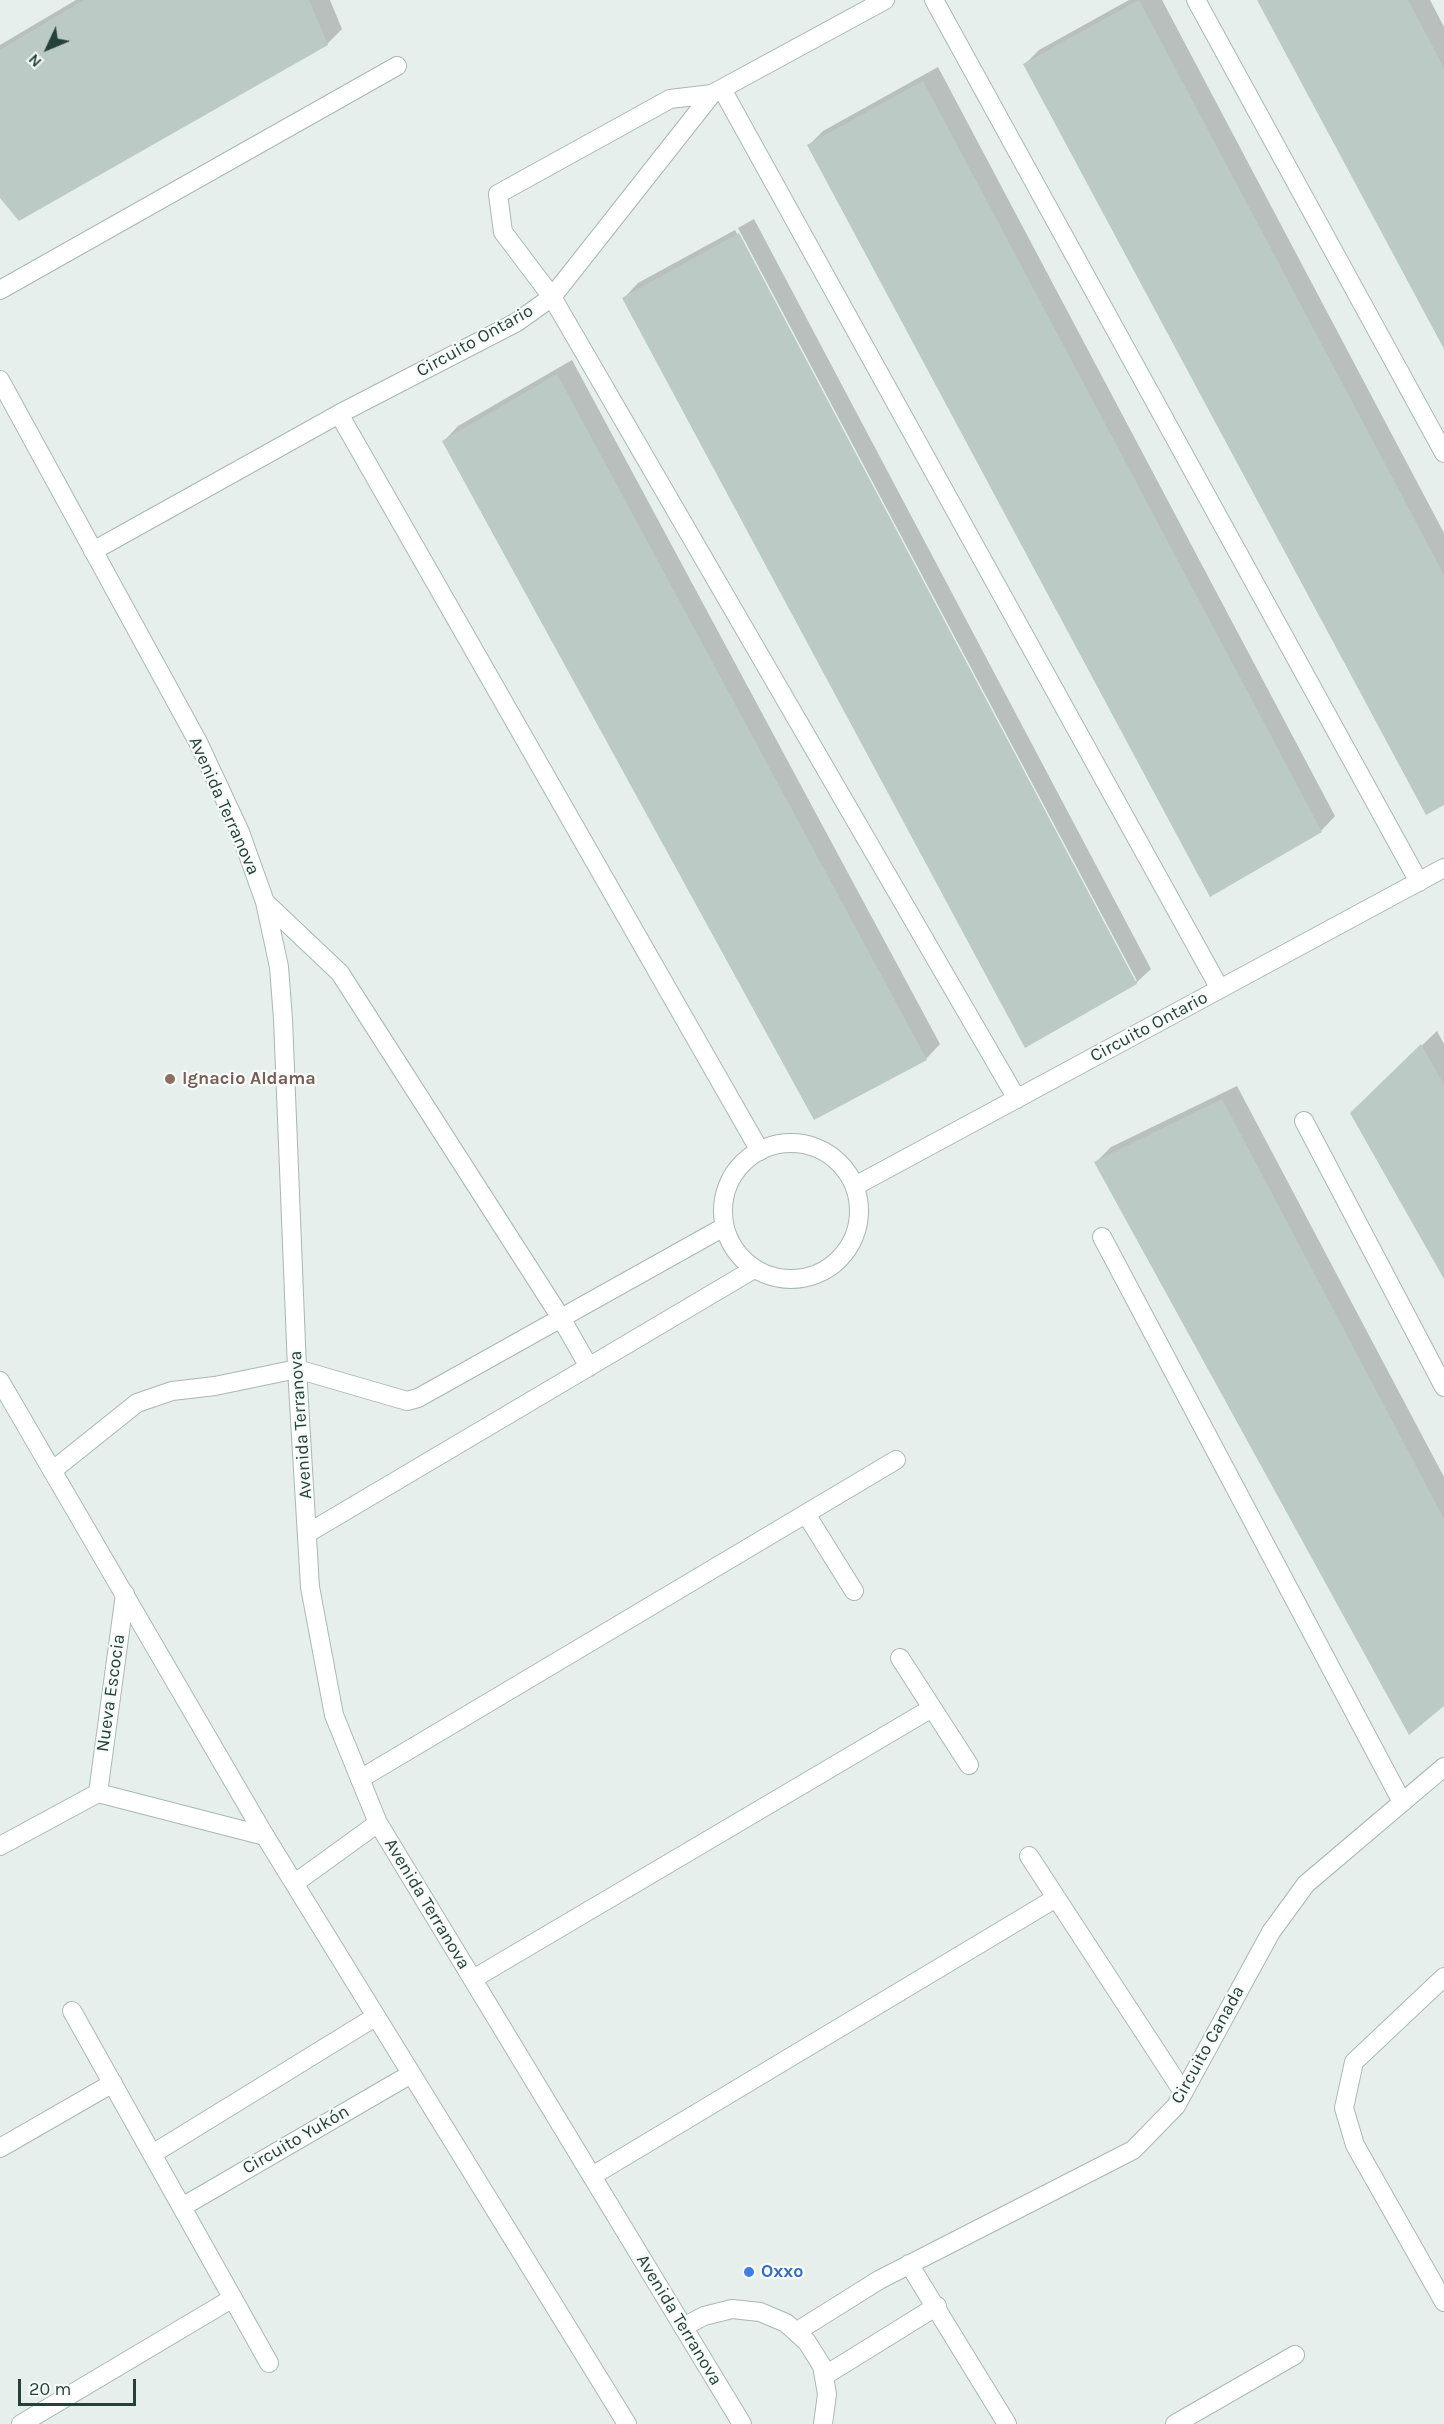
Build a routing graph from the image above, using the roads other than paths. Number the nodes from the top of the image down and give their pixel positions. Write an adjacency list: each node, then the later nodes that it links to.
1 (885, 0): 5 (street, Circuito Ontario)
2 (934, 0): 13 (street)
3 (1196, 0): 10 (street)
4 (397, 66): 6 (street)
5 (717, 92): 7 (street, Circuito Ontario); 7 (street); 15 (street)
6 (0, 290)
7 (552, 297): 9 (street, Circuito Ontario); 16 (street)
8 (0, 380): 11 (street, Avenida Terranova)
9 (339, 414): 11 (street, Circuito Ontario); 18 (street)
10 (1444, 453)
11 (93, 551): 14 (street, Avenida Terranova)
12 (1444, 868): 13 (street, Circuito Ontario)
13 (1419, 882): 15 (street, Circuito Ontario)
14 (265, 902): 23 (street); 25 (street, Avenida Terranova)
15 (1220, 989): 16 (street, Circuito Ontario)
16 (1017, 1099): 19 (street, Circuito Ontario)
17 (1304, 1121): 27 (street)
18 (760, 1150): 19 (street); 20 (street)
19 (855, 1186): 22 (street)
20 (724, 1227): 22 (street); 23 (street)
21 (1102, 1238): 40 (street)
22 (754, 1269): 24 (street)
23 (561, 1318): 24 (street); 25 (street)
24 (589, 1366): 31 (street)
25 (297, 1369): 29 (street); 31 (street, Avenida Terranova)
26 (0, 1381): 29 (street)
27 (1444, 1387)
28 (896, 1460): 30 (street)
29 (52, 1471): 33 (street)
30 (806, 1514): 32 (street); 38 (street)
31 (308, 1533): 38 (street, Avenida Terranova)
32 (854, 1591)
33 (125, 1594): 39 (street, Nueva Escocia); 42 (street)
34 (900, 1658): 35 (street)
35 (932, 1708): 36 (street); 48 (street)
36 (969, 1765)
37 (1444, 1767): 40 (street, Circuito Canada)
38 (360, 1779): 41 (street, Avenida Terranova)
39 (98, 1793): 42 (street); 43 (street)
40 (1402, 1802): 53 (street, Circuito Canada)
41 (378, 1823): 45 (street); 48 (street, Avenida Terranova)
42 (265, 1836): 45 (street)
43 (0, 1846)
44 (1029, 1856): 46 (street)
45 (295, 1883): 50 (street)
46 (1056, 1898): 53 (street); 56 (street)
47 (1444, 1977): 60 (street)
48 (472, 1979): 56 (street, Avenida Terranova)
49 (72, 2011): 52 (street)
50 (375, 2017): 51 (street); 55 (street)
51 (411, 2074): 57 (street, Circuito Yukón); 68 (street)
52 (113, 2083): 54 (street); 55 (street)
53 (1183, 2092): 58 (street, Circuito Canada)
54 (0, 2148)
55 (154, 2153): 57 (street)
56 (592, 2176): 62 (street, Avenida Terranova)
57 (182, 2207): 59 (street)
58 (909, 2264): 61 (street); 63 (street, Circuito Canada)
59 (233, 2298): 65 (street); 67 (street)
60 (1444, 2302)
61 (937, 2306): 66 (street); 71 (street)
62 (683, 2327): 63 (street); 69 (street, Avenida Terranova)
63 (796, 2332): 66 (street)
64 (1294, 2355): 72 (street)
65 (269, 2363)
66 (824, 2376): 70 (street)
67 (21, 2424)
68 (627, 2424)
69 (742, 2424)
70 (824, 2424)
71 (1007, 2424)
72 (1175, 2424)

